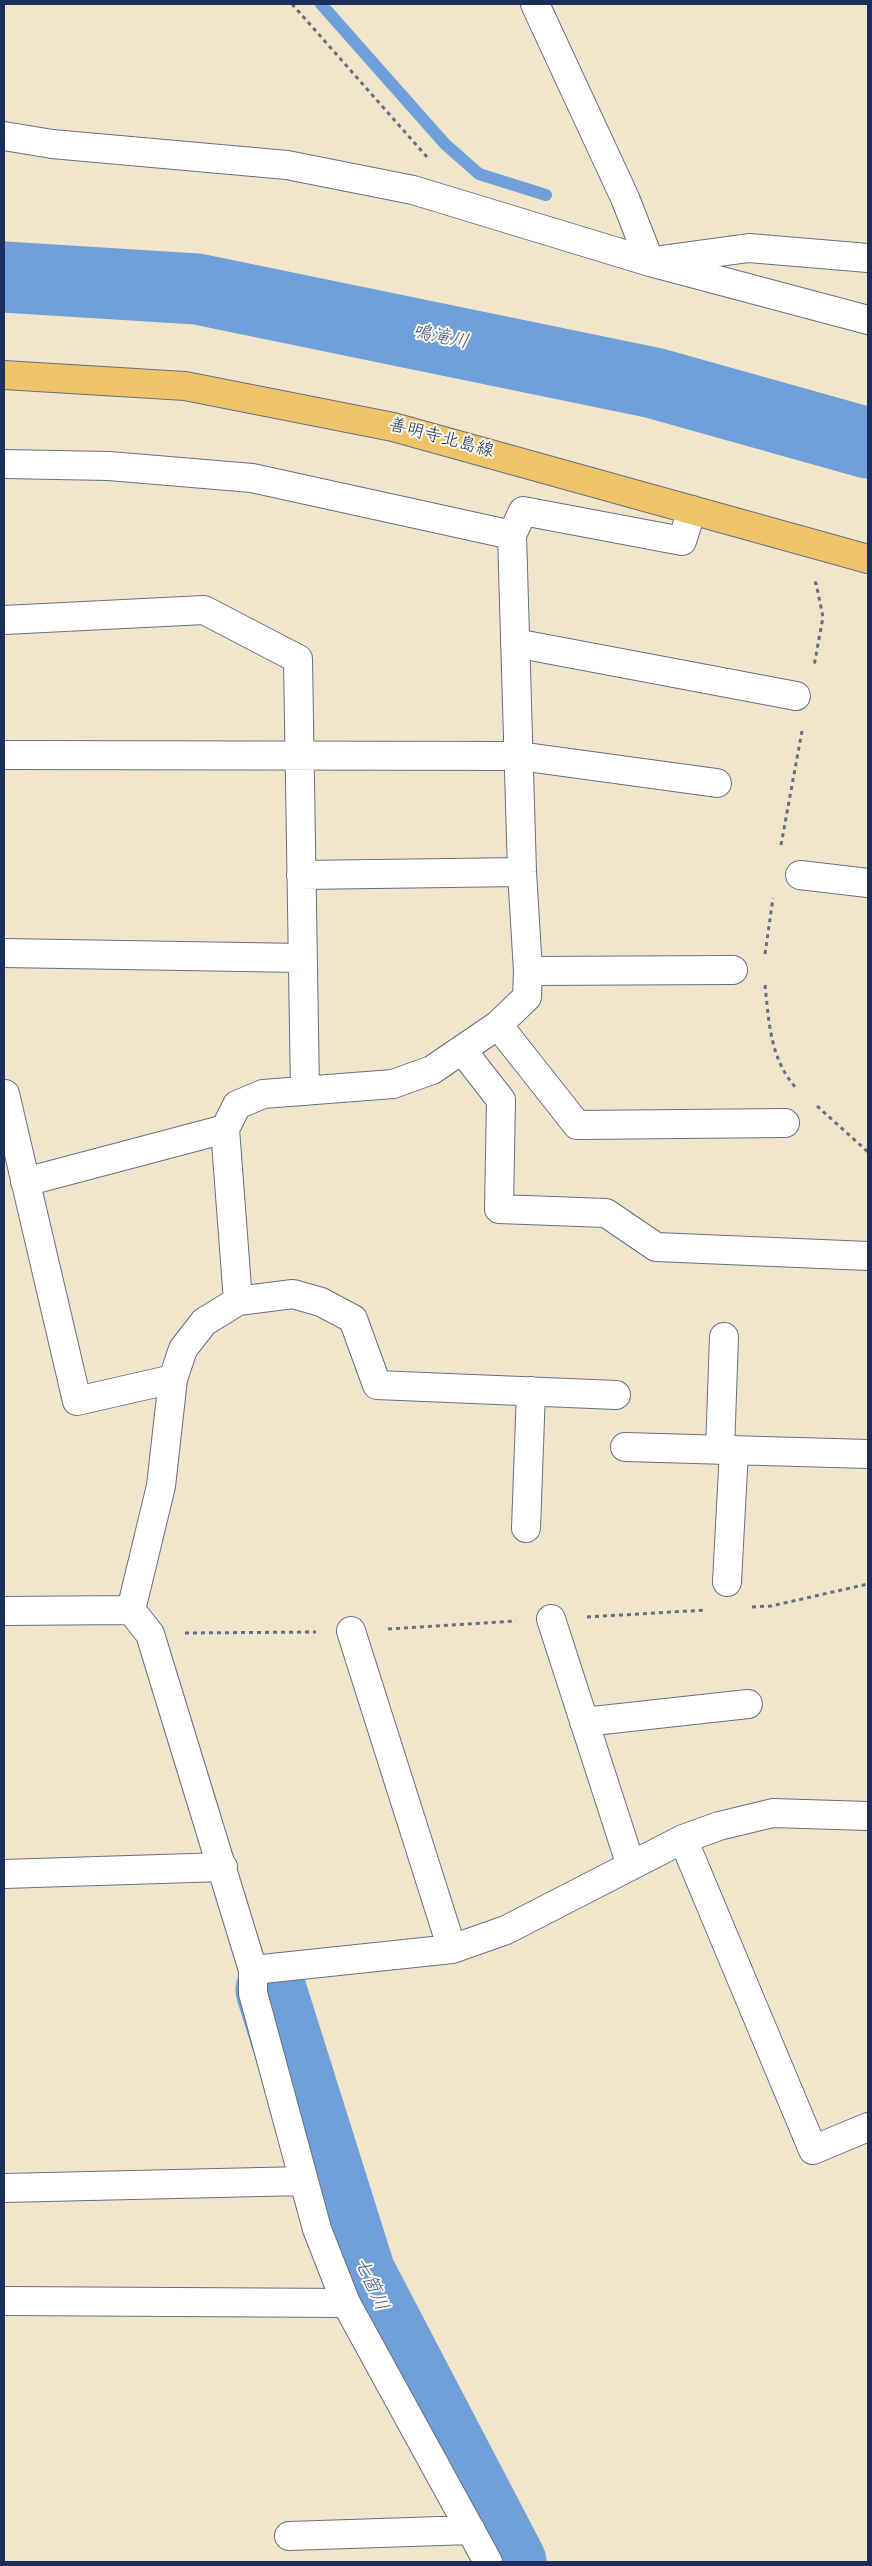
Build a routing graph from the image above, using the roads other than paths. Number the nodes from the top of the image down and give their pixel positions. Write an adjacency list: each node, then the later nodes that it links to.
1 (535, 4): 4 (street)
2 (4, 136): 4 (street)
3 (868, 258): 4 (street)
4 (650, 262): 5 (street)
5 (868, 320)
6 (4, 375): 8 (main road, 善明寺北島線)
7 (4, 464): 9 (street)
8 (692, 510): 9 (street); 10 (main road, 善明寺北島線)
9 (512, 535): 12 (street)
10 (868, 559)
11 (4, 620): 15 (street)
12 (515, 643): 13 (street); 16 (street)
13 (796, 696)
14 (4, 755): 15 (street)
15 (299, 756): 16 (street); 19 (street)
16 (518, 756): 17 (street); 18 (street)
17 (717, 783)
18 (522, 872): 19 (street); 25 (street)
19 (302, 875): 23 (street)
20 (800, 875): 21 (street)
21 (868, 883)
22 (4, 953): 23 (street)
23 (302, 958): 28 (street)
24 (733, 970): 25 (street)
25 (528, 971): 26 (street)
26 (498, 1025): 27 (street); 30 (street)
27 (462, 1050): 28 (street); 33 (street)
28 (305, 1091): 31 (street)
29 (5, 1094): 32 (street)
30 (785, 1122)
31 (225, 1130): 32 (street); 34 (street)
32 (25, 1182): 36 (street)
33 (868, 1256)
34 (238, 1301): 36 (street); 37 (street)
35 (724, 1337): 40 (street)
36 (173, 1379): 44 (street)
37 (531, 1391): 38 (street); 42 (street)
38 (616, 1395)
39 (625, 1447): 40 (street)
40 (727, 1450): 41 (street); 43 (street)
41 (868, 1454)
42 (526, 1528)
43 (727, 1582)
44 (131, 1610): 45 (street); 53 (street)
45 (4, 1612)
46 (551, 1619): 49 (street)
47 (352, 1631): 55 (street)
48 (748, 1704): 49 (street)
49 (584, 1722): 52 (street)
50 (868, 1816): 51 (street)
51 (683, 1839): 52 (street); 57 (street)
52 (631, 1866): 55 (street)
53 (224, 1867): 54 (street); 56 (street)
54 (4, 1874)
55 (452, 1949): 56 (street)
56 (254, 1970): 58 (street)
57 (868, 2127)
58 (304, 2181): 59 (street); 61 (street)
59 (4, 2188)
60 (4, 2301): 61 (street)
61 (346, 2303): 62 (street)
62 (471, 2530): 63 (street); 64 (street)
63 (289, 2536)
64 (488, 2562)

